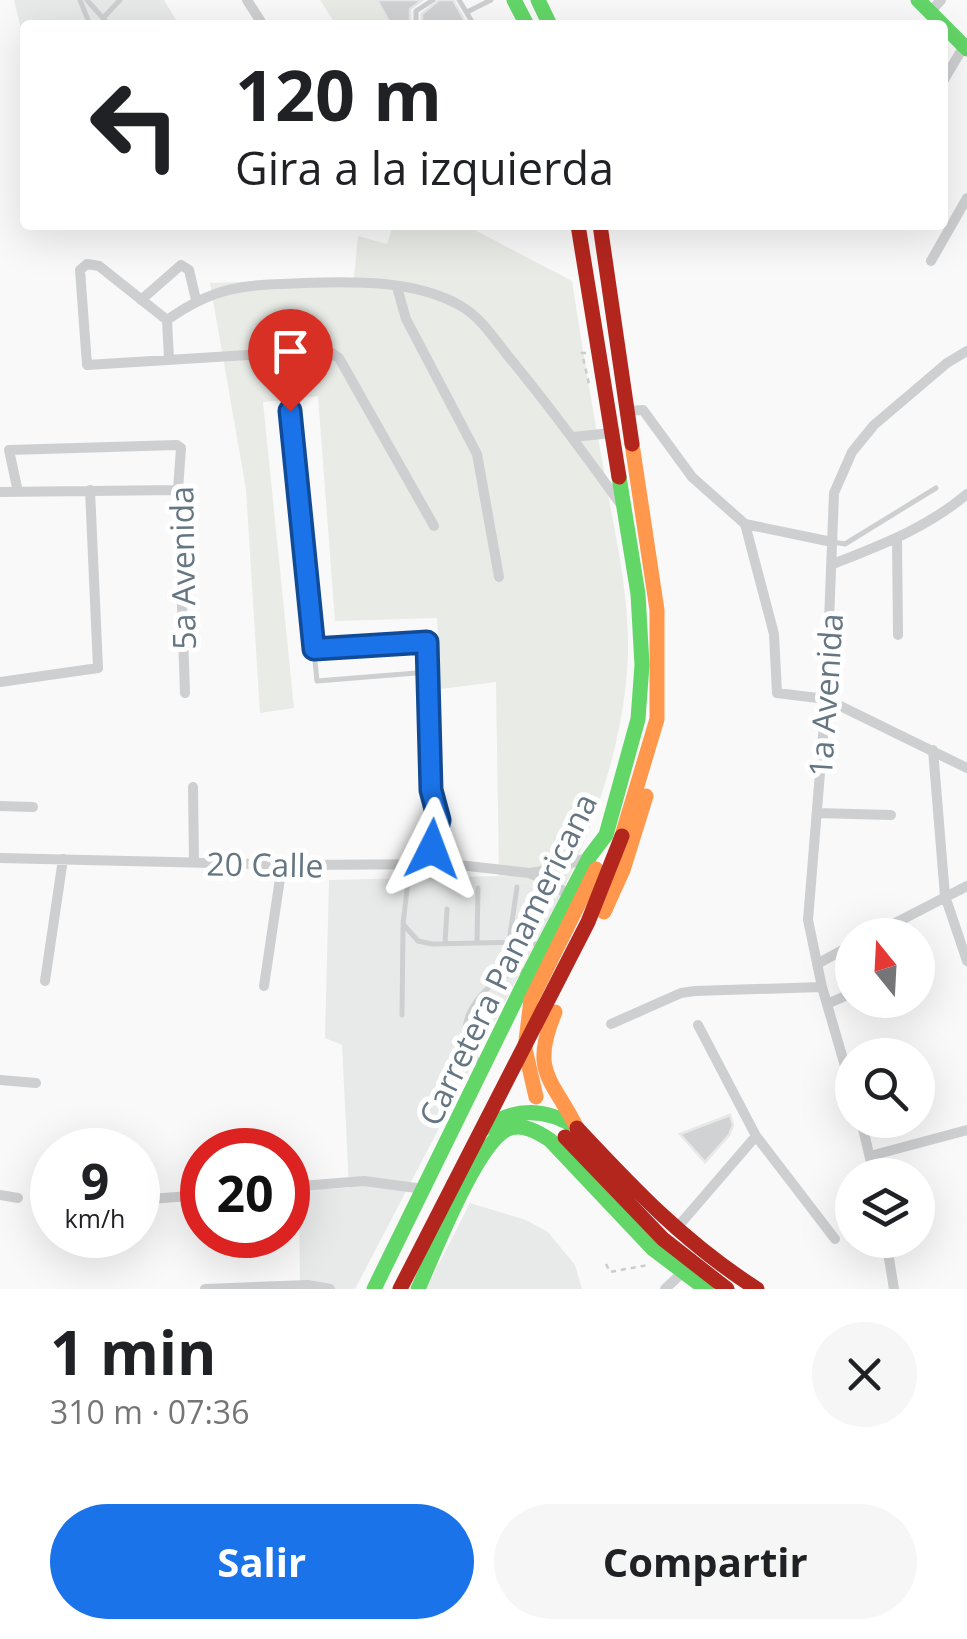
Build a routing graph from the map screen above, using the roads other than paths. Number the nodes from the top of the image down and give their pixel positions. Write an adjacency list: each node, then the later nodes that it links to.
1 (84, 0): 7 (lane)
2 (120, 0): 7 (lane)
3 (434, 0): 9 (lane)
4 (459, 0): 6 (lane)
5 (491, 0): 6 (lane)
6 (467, 12): 10 (lane)
7 (104, 17): 8 (lane)
8 (106, 20)
9 (416, 20)
10 (471, 20)
11 (948, 26): 12 (main road)
12 (965, 47): 13 (street)
13 (948, 74)
14 (967, 198): 17 (street)
15 (579, 230): 26 (main road, Carretera Panamericana)
16 (602, 230): 25 (main road, Carretera Panamericana)
17 (931, 261)
18 (397, 287): 20 (street); 27 (street); 40 (street)
19 (142, 300): 20 (street); 21 (street); 23 (street)
20 (196, 300): 21 (street)
21 (167, 320): 23 (street)
22 (967, 351): 38 (street, 1a Avenida)
23 (170, 359): 36 (street)
24 (290, 411): 42 (lane)
25 (627, 411): 35 (street); 47 (main road, Carretera Panamericana)
26 (611, 433): 27 (street); 34 (main road, Carretera Panamericana)
27 (573, 438): 34 (street)
28 (936, 488): 38 (lane)
29 (90, 490): 30 (street); 32 (street); 44 (street)
30 (178, 490): 32 (street, 5a Avenida); 45 (street, 5a Avenida)
31 (0, 492): 32 (street)
32 (18, 492)
33 (967, 494): 37 (street)
34 (622, 508): 56 (main road, Carretera Panamericana)
35 (745, 524): 38 (street); 46 (street)
36 (434, 526)
37 (896, 539): 39 (street); 41 (street)
38 (832, 542): 39 (street, 1a Avenida)
39 (833, 564): 46 (street, 1a Avenida)
40 (500, 577)
41 (898, 635)
42 (314, 649): 43 (lane); 43 (lane)
43 (429, 672): 51 (lane)
44 (0, 682)
45 (184, 693)
46 (826, 698): 48 (street); 54 (street, 1a Avenida)
47 (654, 739): 96 (main road); 112 (main road, Carretera Panamericana)
48 (933, 750): 49 (street); 70 (street)
49 (967, 768)
50 (192, 787): 61 (street)
51 (431, 790): 57 (lane); 57 (lane)
52 (0, 806): 53 (street)
53 (33, 806)
54 (817, 814): 55 (street); 80 (street, 1a Avenida)
55 (891, 815)
56 (606, 835): 58 (main road, Carretera Panamericana); 94 (main road)
57 (432, 849): 64 (lane)
58 (590, 856): 65 (street, 20 Calle); 69 (main road, Carretera Panamericana)
59 (0, 858): 60 (street, 20 Calle)
60 (63, 860): 61 (street, 20 Calle); 82 (street)
61 (194, 862): 62 (street, 20 Calle)
62 (282, 864): 63 (street, 20 Calle); 83 (street)
63 (410, 865): 64 (street, 20 Calle); 73 (lane)
64 (430, 865): 65 (street, 20 Calle)
65 (529, 873): 69 (street, 20 Calle)
66 (967, 886): 70 (street)
67 (517, 887): 75 (lane)
68 (478, 888): 74 (lane)
69 (569, 896): 77 (main road, Carretera Panamericana)
70 (946, 896): 72 (street); 79 (street)
71 (446, 909): 76 (lane)
72 (904, 918)
73 (403, 924): 76 (lane); 87 (lane)
74 (477, 942): 75 (lane); 76 (lane)
75 (510, 942): 77 (lane)
76 (445, 944)
77 (543, 946): 81 (main road, Carretera Panamericana)
78 (835, 954): 80 (street)
79 (967, 961)
80 (817, 964): 84 (street, 1a Avenida)
81 (530, 971): 91 (main road, Carretera Panamericana); 91 (lane)
82 (45, 981)
83 (264, 986)
84 (822, 987): 86 (street, 1a Avenida); 88 (street)
85 (835, 1000): 86 (street)
86 (827, 1004): 90 (street, 1a Avenida)
87 (402, 1015)
88 (611, 1024)
89 (698, 1025): 97 (street)
90 (837, 1038)
91 (482, 1071): 101 (main road, Carretera Panamericana)
92 (0, 1080): 93 (street)
93 (36, 1083)
94 (536, 1097)
95 (967, 1130): 99 (street)
96 (571, 1132): 104 (main road); 111 (main road); 116 (main road)
97 (756, 1136): 104 (street); 105 (street)
98 (866, 1138): 99 (street)
99 (870, 1156)
100 (310, 1186): 101 (street)
101 (424, 1189): 110 (main road, Carretera Panamericana)
102 (0, 1194): 103 (street)
103 (18, 1198)
104 (675, 1230): 117 (main road)
105 (835, 1238)
106 (889, 1258): 118 (street)
107 (682, 1273): 113 (main road); 114 (street); 115 (main road)
108 (205, 1289): 109 (street)
109 (330, 1289)
110 (374, 1289)
111 (386, 1289)
112 (400, 1289)
113 (418, 1289)
114 (665, 1289)
115 (706, 1289)
116 (727, 1289)
117 (757, 1289)
118 (894, 1289)

